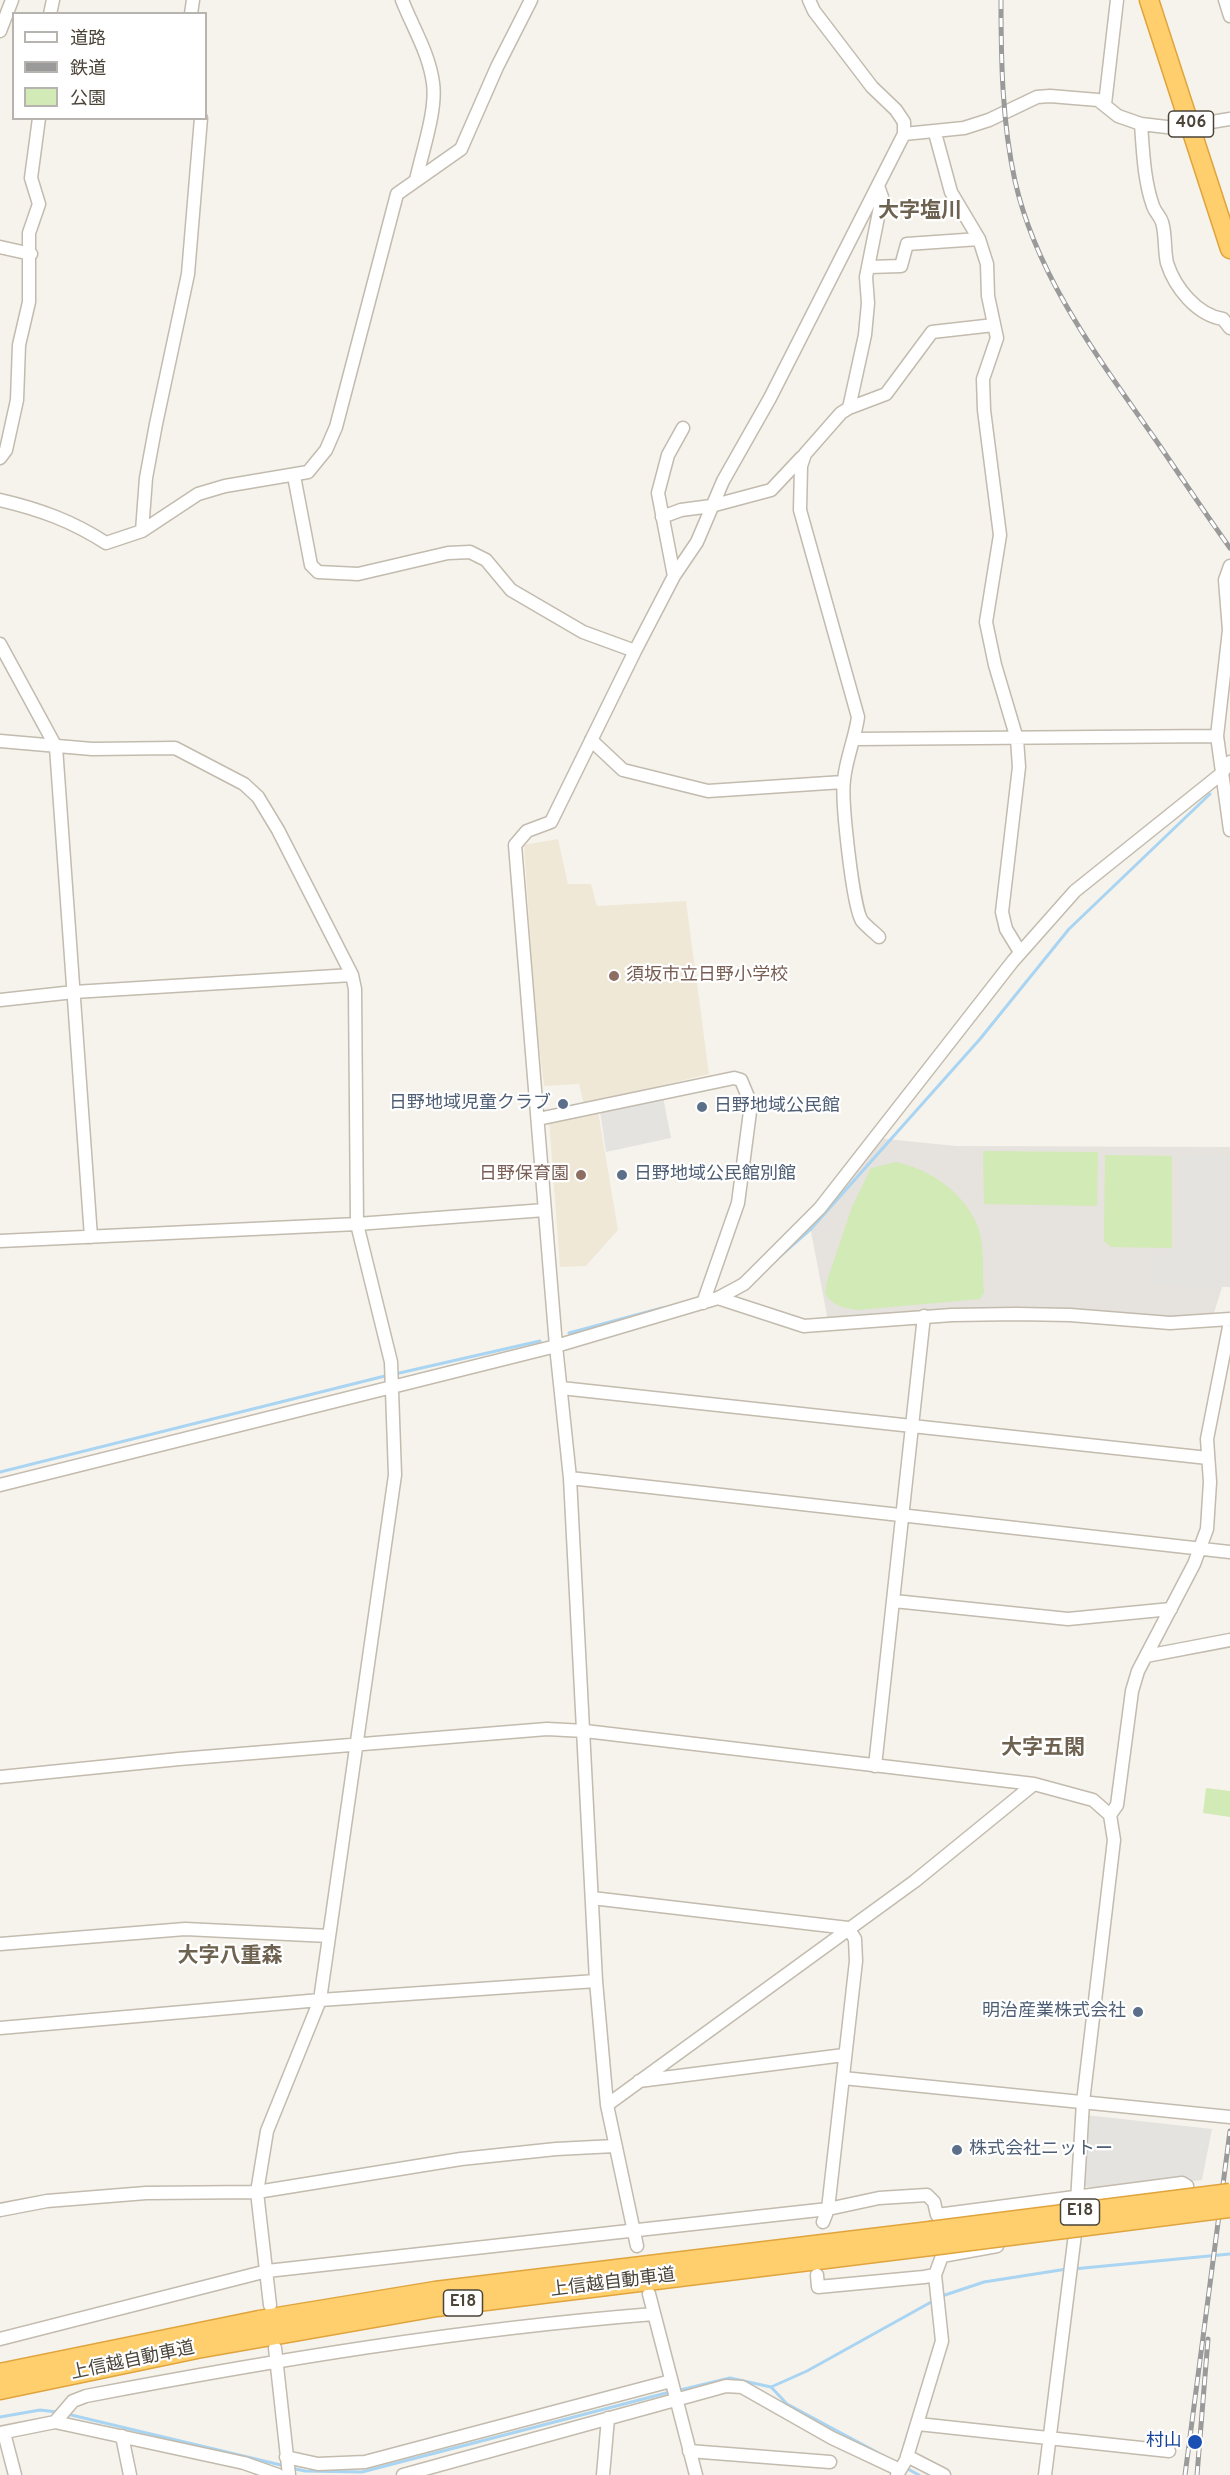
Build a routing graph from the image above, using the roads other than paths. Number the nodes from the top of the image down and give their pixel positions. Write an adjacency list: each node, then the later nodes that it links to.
1 (12, 0): 9 (street)
2 (402, 0): 18 (street)
3 (531, 0): 18 (street)
4 (809, 0): 17 (street)
5 (1117, 0): 10 (street)
6 (1149, 0): 15 (highway, 406)
7 (1225, 0): 8 (street)
8 (1230, 16)
9 (0, 31)
10 (1105, 104): 14 (street); 16 (street)
11 (1230, 119): 15 (street)
12 (39, 120): 23 (street)
13 (201, 120): 35 (street)
14 (1141, 124): 15 (street); 26 (street)
15 (1192, 126): 22 (highway, 406)
16 (935, 133): 17 (street); 20 (street)
17 (904, 134): 19 (street)
18 (416, 180): 31 (street)
19 (878, 186): 24 (street); 33 (street)
20 (979, 239): 24 (street); 25 (street)
21 (0, 247): 23 (street)
22 (1230, 249)
23 (31, 254): 30 (street)
24 (869, 267): 27 (street)
25 (994, 325): 27 (street); 42 (street)
26 (1230, 328)
27 (849, 408): 29 (street)
28 (683, 428): 34 (street)
29 (805, 454): 33 (street); 41 (street)
30 (0, 458)
31 (294, 476): 35 (street); 39 (street)
32 (0, 500): 35 (street)
33 (711, 506): 34 (street); 37 (street)
34 (662, 517): 37 (street)
35 (142, 531)
36 (1230, 566): 40 (street)
37 (674, 576): 39 (street)
38 (0, 644): 45 (street)
39 (635, 651): 43 (street)
40 (1217, 736): 42 (street); 47 (street)
41 (855, 739): 42 (street); 48 (street)
42 (1017, 739): 51 (street)
43 (591, 740): 48 (street); 55 (street)
44 (0, 741): 45 (street)
45 (56, 747): 52 (street); 53 (street)
46 (1230, 762): 47 (street)
47 (1221, 774): 49 (street); 51 (street)
48 (843, 782): 50 (street)
49 (1230, 830)
50 (879, 937)
51 (1020, 952): 60 (street)
52 (352, 975): 53 (street); 57 (street)
53 (74, 992): 54 (street); 58 (street)
54 (0, 1000)
55 (538, 1119): 56 (street); 61 (street)
56 (545, 1210): 57 (street); 64 (street)
57 (357, 1224): 58 (street); 65 (street)
58 (91, 1237): 59 (street)
59 (0, 1241)
60 (718, 1298): 61 (street); 62 (street)
61 (704, 1303): 64 (street)
62 (924, 1317): 63 (street); 67 (street)
63 (1230, 1321): 68 (street)
64 (556, 1346): 65 (street); 66 (street)
65 (392, 1380): 70 (street); 79 (street)
66 (561, 1388): 67 (street); 69 (street)
67 (913, 1426): 68 (street); 71 (street)
68 (1208, 1458): 72 (street)
69 (570, 1478): 71 (street); 78 (street)
70 (0, 1485)
71 (905, 1514): 72 (street); 74 (street)
72 (1200, 1550): 73 (street); 75 (street)
73 (1230, 1552)
74 (894, 1601): 75 (street); 80 (street)
75 (1171, 1609): 77 (street)
76 (1230, 1640): 77 (street)
77 (1146, 1656): 83 (street)
78 (585, 1731): 79 (street); 80 (street); 84 (street)
79 (356, 1744): 81 (street); 86 (street)
80 (875, 1766): 82 (street)
81 (0, 1777)
82 (1034, 1784): 83 (street); 85 (street)
83 (1110, 1815): 94 (street)
84 (592, 1898): 85 (street); 88 (street)
85 (848, 1928): 91 (street); 93 (street)
86 (329, 1936): 87 (street); 89 (street)
87 (0, 1944)
88 (596, 1981): 89 (street); 95 (street)
89 (320, 2000): 90 (street); 98 (street)
90 (0, 2028)
91 (844, 2055): 92 (street); 93 (street)
92 (843, 2078): 94 (street); 102 (street)
93 (638, 2081): 95 (street)
94 (1083, 2102): 96 (street); 100 (street)
95 (607, 2105): 97 (street)
96 (1230, 2117)
97 (615, 2146): 98 (street); 105 (street)
98 (257, 2192): 103 (street); 109 (street)
99 (1230, 2193): 107 (highway, 上信越自動車道 / E18, bridge)
100 (1076, 2196): 106 (street); 106 (street); 107 (street)
101 (1230, 2208): 107 (highway, 上信越自動車道 / E18, bridge)
102 (828, 2209): 104 (street); 105 (street); 107 (street)
103 (0, 2210)
104 (823, 2222)
105 (633, 2231): 108 (street); 109 (street)
106 (1075, 2234): 107 (street); 127 (street)
107 (935, 2237): 111 (street); 118 (highway, 上信越自動車道 / E18); 120 (highway, 上信越自動車道 / E18)
108 (637, 2246)
109 (267, 2271): 113 (street); 115 (street)
110 (818, 2275): 111 (street)
111 (935, 2275): 124 (street)
112 (649, 2294): 114 (street)
113 (270, 2305)
114 (654, 2314): 117 (street); 119 (street)
115 (0, 2339)
116 (275, 2348): 117 (street)
117 (276, 2361): 122 (street); 131 (street)
118 (0, 2373)
119 (671, 2381): 121 (street); 131 (street)
120 (0, 2390)
121 (676, 2399): 123 (street); 128 (street); 133 (street)
122 (59, 2417): 125 (street); 126 (street)
123 (608, 2418): 137 (street); 138 (street)
124 (918, 2424): 127 (street); 130 (street)
125 (2, 2433): 134 (street)
126 (122, 2436): 135 (street); 136 (street)
127 (1050, 2439): 129 (street); 141 (street)
128 (689, 2451): 132 (street); 139 (street)
129 (1169, 2451)
130 (907, 2456): 133 (street); 140 (street)
131 (286, 2458): 136 (street)
132 (830, 2462)
133 (898, 2473)
134 (15, 2475)
135 (130, 2475)
136 (285, 2475)
137 (403, 2475)
138 (603, 2475)
139 (696, 2475)
140 (944, 2475)
141 (1045, 2475)

